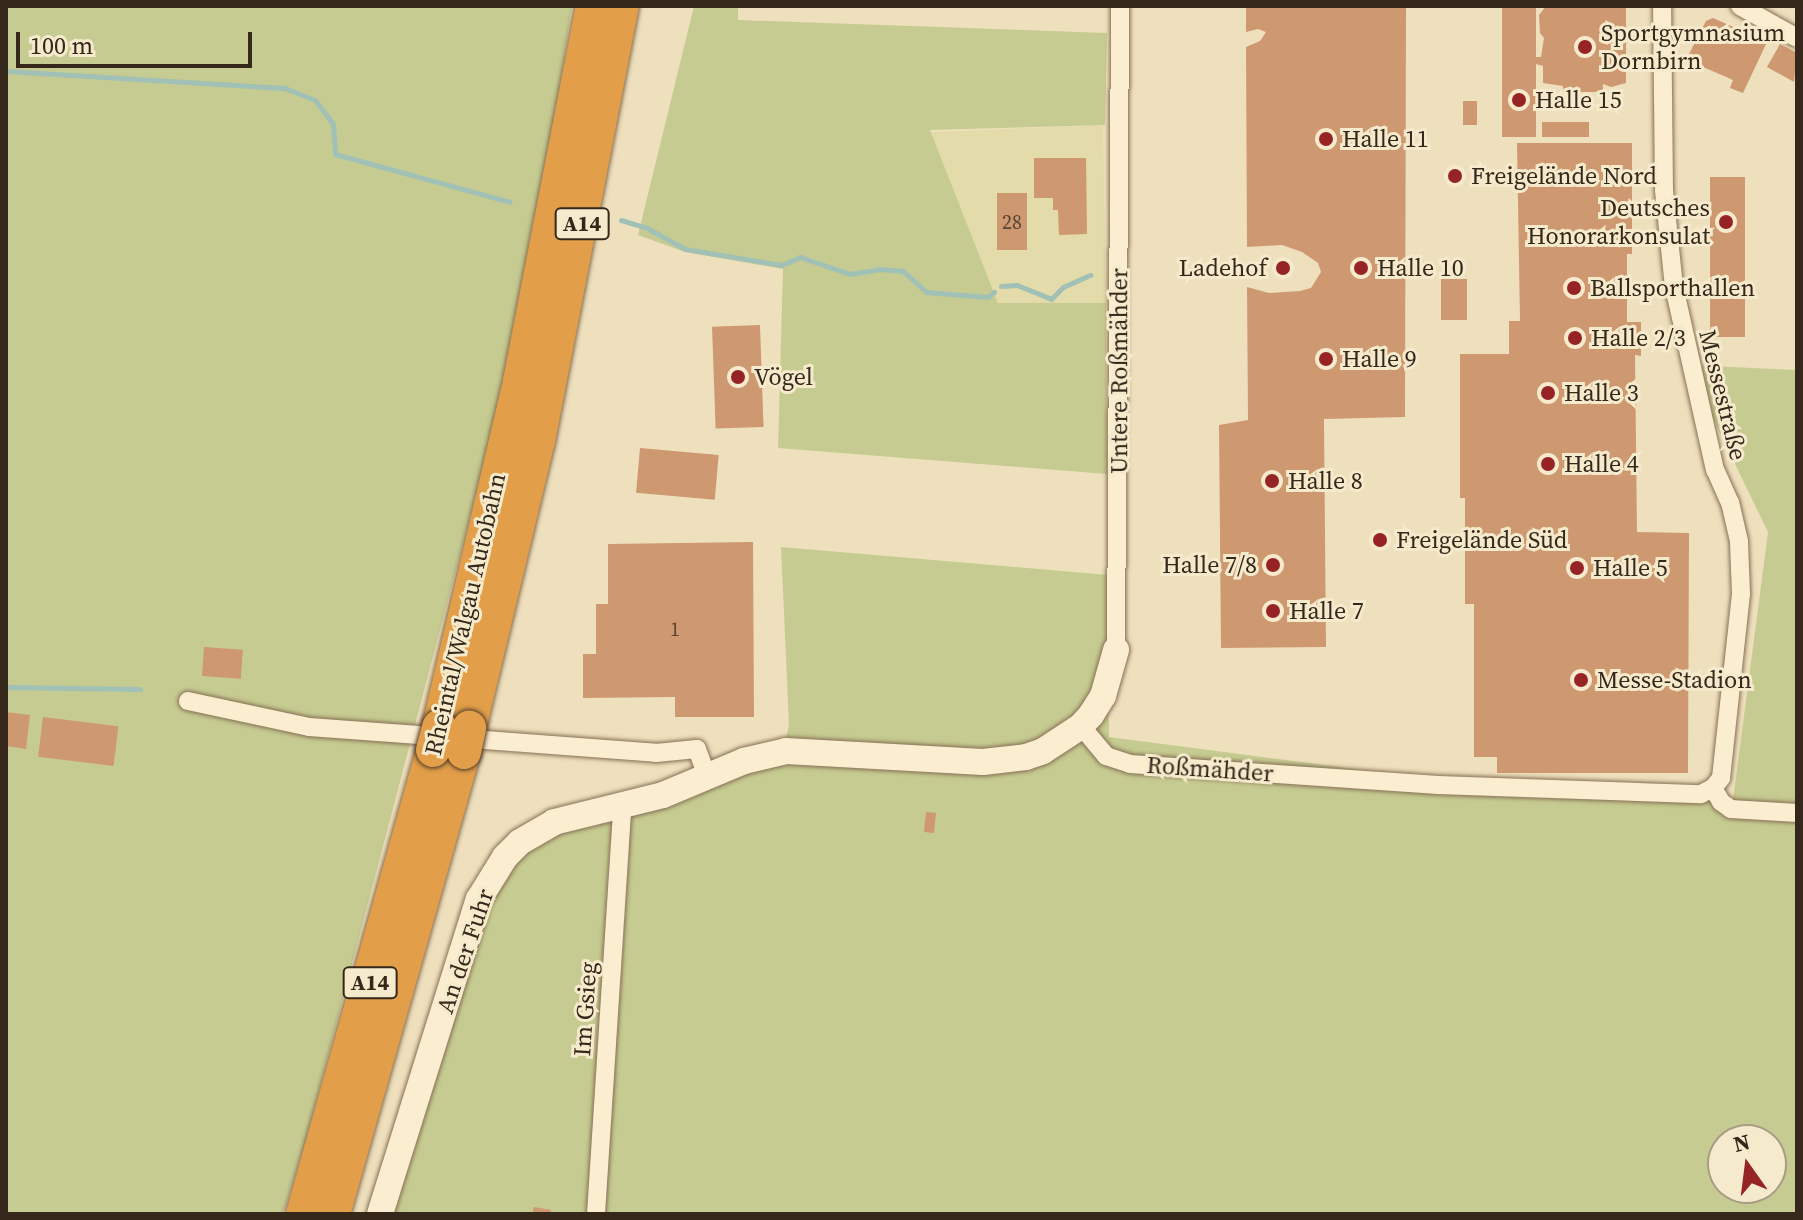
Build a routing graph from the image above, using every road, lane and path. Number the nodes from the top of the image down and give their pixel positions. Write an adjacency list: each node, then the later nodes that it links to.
1 (593, 6): 10 (highway, Rheintal/Walgau Autobahn / A14)
2 (622, 6): 10 (highway, Rheintal/Walgau Autobahn / A14)
3 (1120, 6): 7 (street, Untere Roßmähder)
4 (1662, 6): 12 (street, Messestraße)
5 (1740, 6): 6 (street)
6 (1797, 38)
7 (1116, 650): 9 (main road, Untere Roßmähder)
8 (188, 701): 10 (street)
9 (1081, 726): 11 (main road); 12 (street, Roßmähder)
10 (452, 739): 11 (street); 15 (highway, Rheintal/Walgau Autobahn / A14); 16 (highway, Rheintal/Walgau Autobahn / A14)
11 (707, 776): 13 (main road, An der Fuhr)
12 (1713, 788): 14 (street)
13 (622, 807): 17 (main road, An der Fuhr); 18 (street, Im Gsieg)
14 (1797, 813)
15 (303, 1214)
16 (333, 1214)
17 (380, 1214)
18 (596, 1214)

